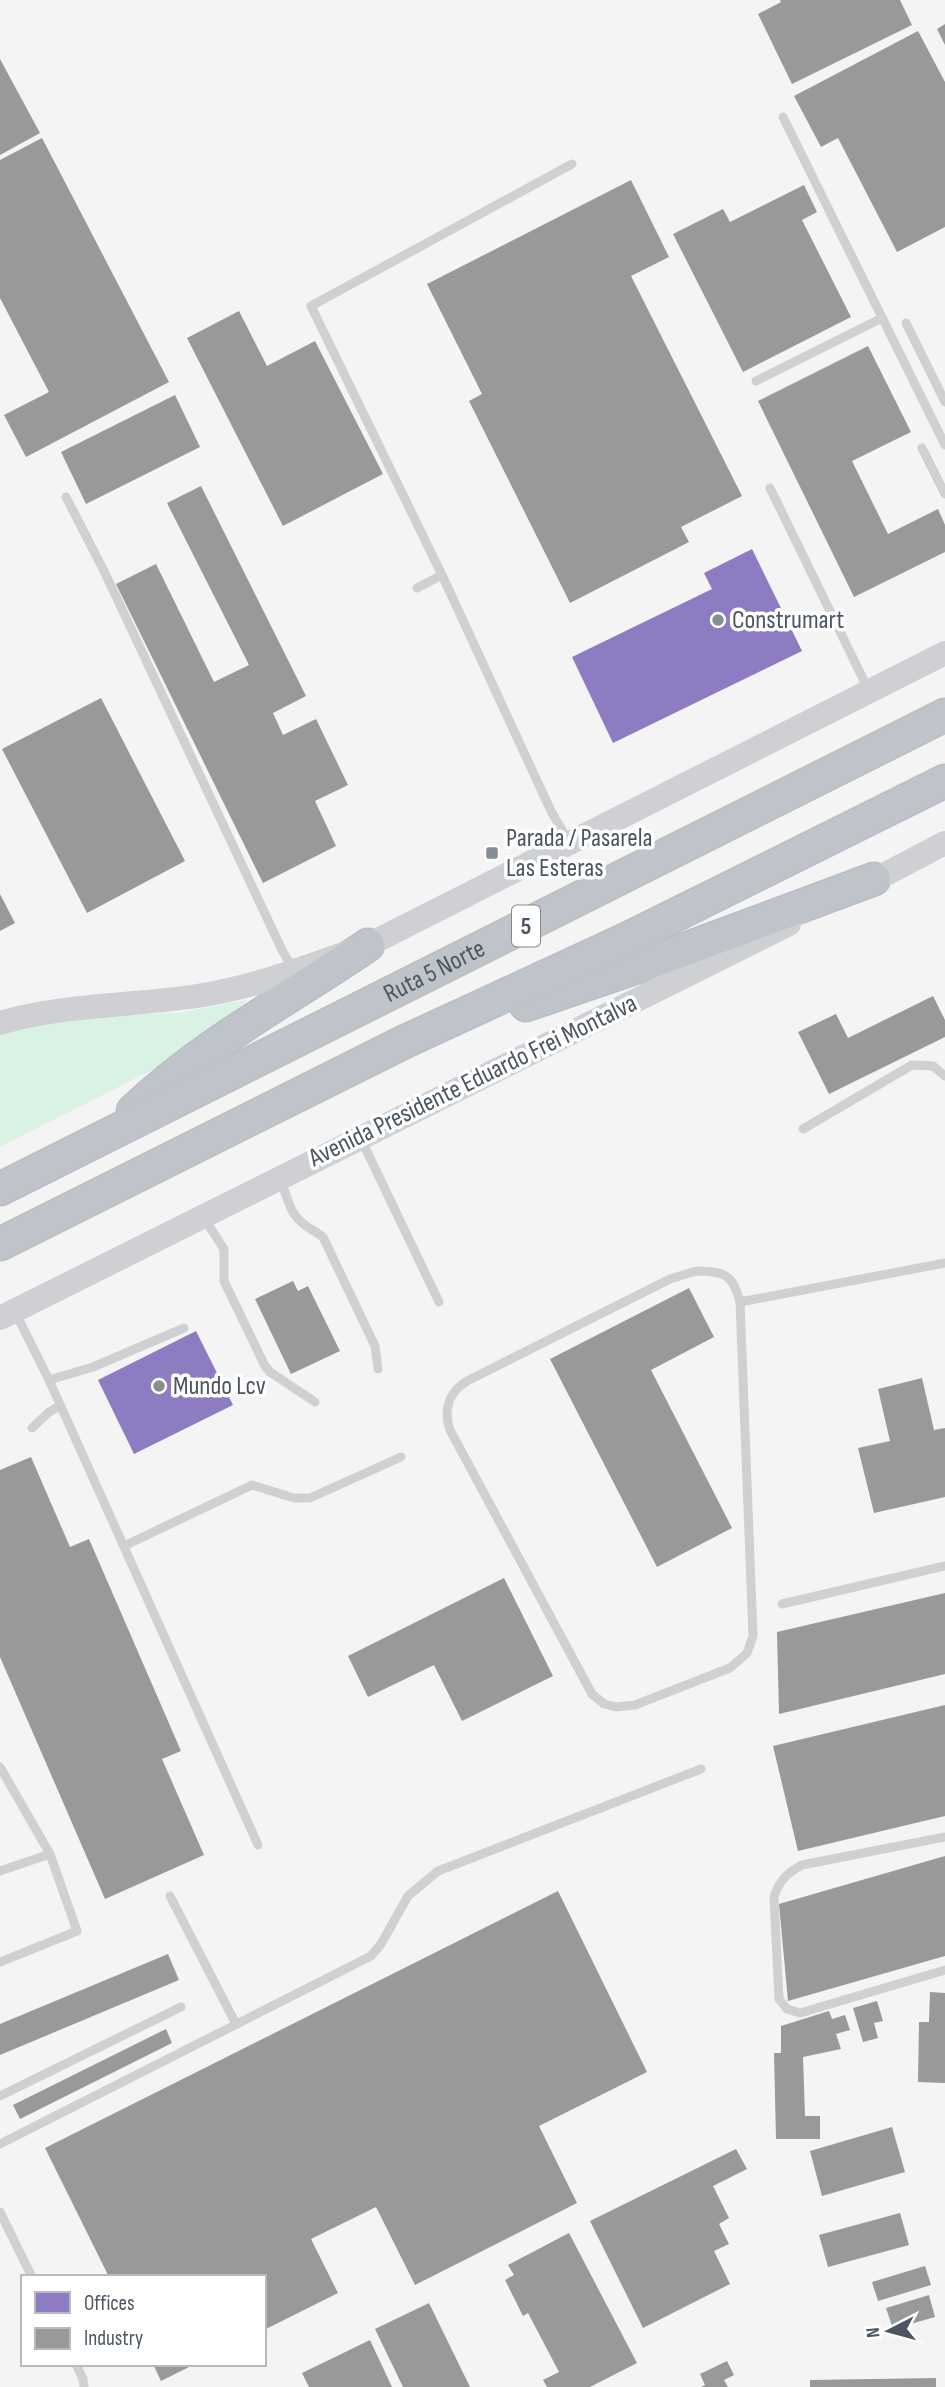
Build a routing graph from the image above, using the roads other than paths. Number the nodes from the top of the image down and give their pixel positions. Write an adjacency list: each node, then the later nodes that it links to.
1 (783, 117): 3 (lane)
2 (572, 164): 12 (lane)
3 (882, 318): 5 (lane); 7 (lane)
4 (906, 323): 6 (lane)
5 (755, 381)
6 (945, 402)
7 (945, 445)
8 (922, 447): 10 (lane)
9 (770, 488): 15 (lane)
10 (945, 495)
11 (66, 497): 22 (lane)
12 (442, 575): 13 (lane); 18 (lane)
13 (417, 588)
14 (945, 653): 15 (main road)
15 (869, 691): 18 (main road)
16 (945, 716): 27 (highway, Ruta 5 Norte / 5)
17 (945, 781): 24 (highway, Ruta 5 Norte / 5)
18 (569, 843): 21 (main road)
19 (945, 843): 20 (main road, Avenida Presidente Eduardo Frei Montalva)
20 (874, 879): 24 (highway); 28 (main road, Avenida Presidente Eduardo Frei Montalva)
21 (368, 945): 22 (main road); 27 (highway)
22 (294, 971): 23 (main road)
23 (0, 1024)
24 (404, 1042): 32 (highway, Ruta 5 Norte / 5)
25 (945, 1076): 26 (lane)
26 (803, 1129)
27 (106, 1136): 30 (highway, Ruta 5 Norte / 5)
28 (360, 1137): 29 (main road, Avenida Presidente Eduardo Frei Montalva); 34 (lane)
29 (279, 1178): 31 (main road, Avenida Presidente Eduardo Frei Montalva); 38 (lane)
30 (0, 1189)
31 (203, 1217): 36 (main road, Avenida Presidente Eduardo Frei Montalva); 40 (lane)
32 (0, 1244)
33 (945, 1263): 35 (lane)
34 (439, 1302)
35 (740, 1302): 35 (lane)
36 (7, 1314): 39 (lane)
37 (184, 1328): 39 (lane)
38 (378, 1369)
39 (49, 1380): 41 (lane)
40 (315, 1402)
41 (60, 1406): 42 (lane); 44 (lane)
42 (32, 1428)
43 (401, 1457): 44 (lane)
44 (124, 1546): 50 (lane)
45 (945, 1566): 46 (lane)
46 (782, 1604)
47 (0, 1767): 51 (lane)
48 (701, 1769): 57 (lane)
49 (945, 1837): 55 (lane)
50 (258, 1845)
51 (50, 1854): 52 (lane); 54 (lane)
52 (0, 1871)
53 (170, 1896): 57 (lane)
54 (0, 1962)
55 (945, 1970)
56 (181, 2007): 58 (lane)
57 (236, 2024): 59 (lane)
58 (0, 2095)
59 (0, 2144)
60 (0, 2212): 61 (lane)
61 (31, 2275)
62 (77, 2366): 63 (lane)
63 (83, 2387)

